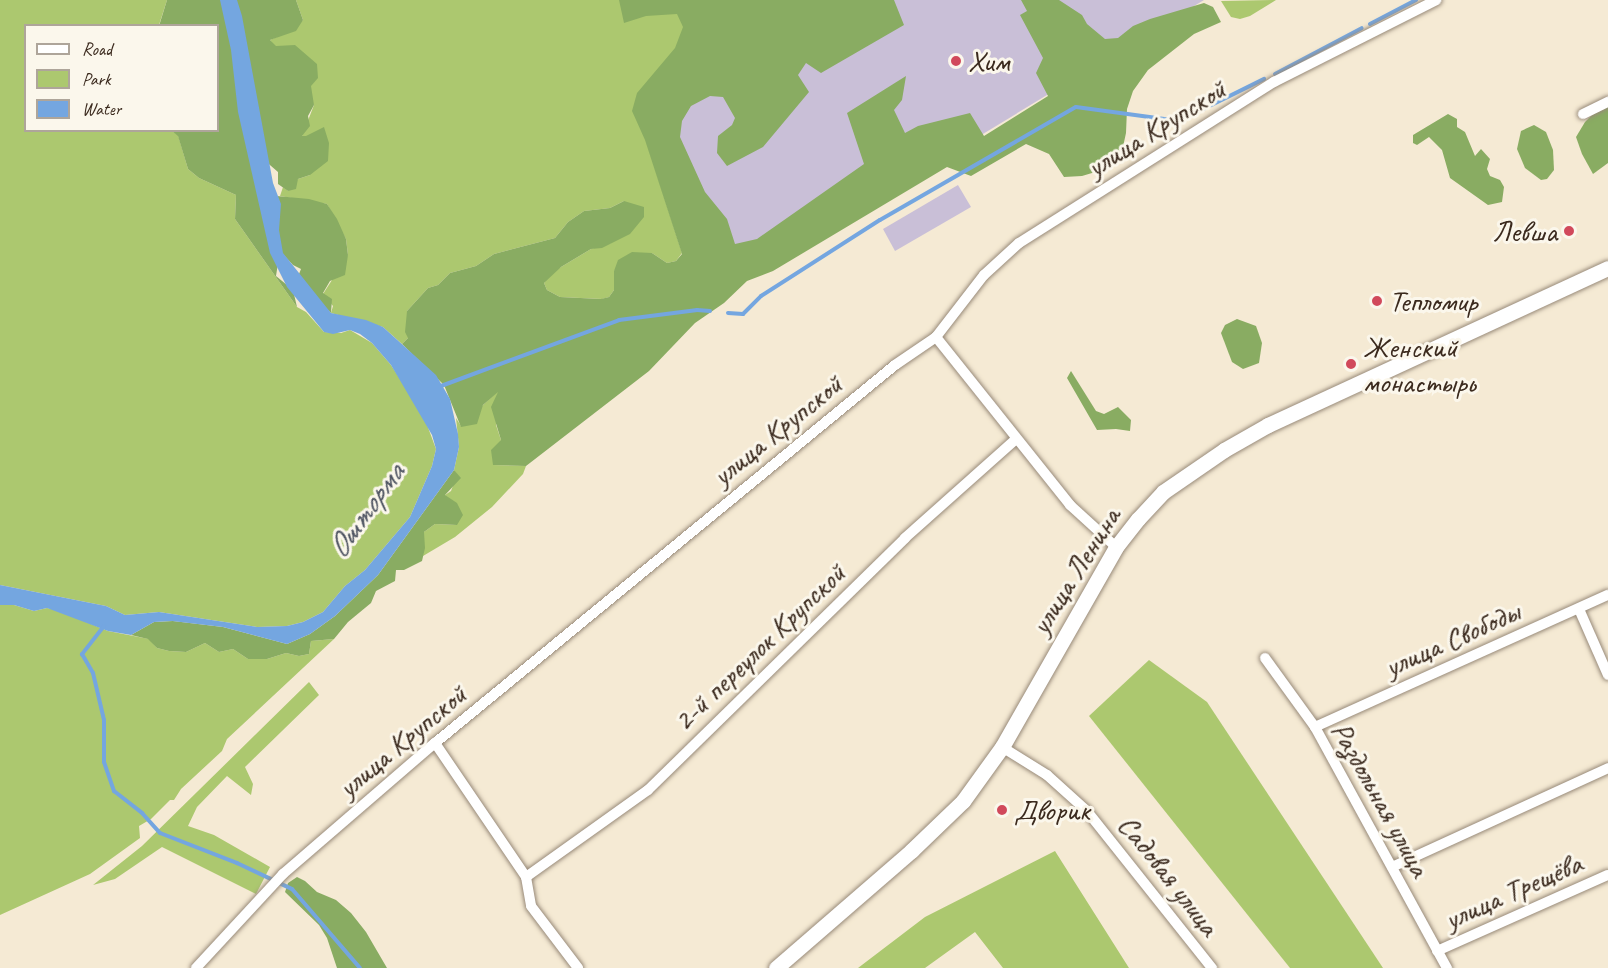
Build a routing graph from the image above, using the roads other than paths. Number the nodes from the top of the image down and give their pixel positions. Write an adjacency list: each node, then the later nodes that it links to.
1 (1436, 0): 5 (street, улица Крупской)
2 (1608, 102): 3 (street)
3 (1583, 114)
4 (1608, 268): 7 (street, улица Ленина)
5 (936, 337): 6 (street); 13 (street, улица Крупской)
6 (1016, 439): 7 (street); 18 (street, 2-й переулок Крупской)
7 (1116, 547): 14 (street, улица Ленина)
8 (1608, 595): 9 (street, улица Свободы)
9 (1579, 609): 11 (street); 12 (street, улица Свободы)
10 (1265, 658): 12 (street, Раздольная улица)
11 (1608, 675)
12 (1315, 727): 16 (street, Раздольная улица)
13 (435, 743): 18 (street); 20 (street, улица Крупской)
14 (1002, 747): 22 (street, улица Ленина); 23 (street, Садовая улица)
15 (1608, 768): 16 (street)
16 (1392, 867): 19 (street, Раздольная улица)
17 (1608, 875): 19 (street, улица Трещёва)
18 (526, 877): 21 (street)
19 (1437, 951): 24 (street, Раздольная улица)
20 (196, 968)
21 (578, 968)
22 (776, 968)
23 (1212, 968)
24 (1447, 968)

